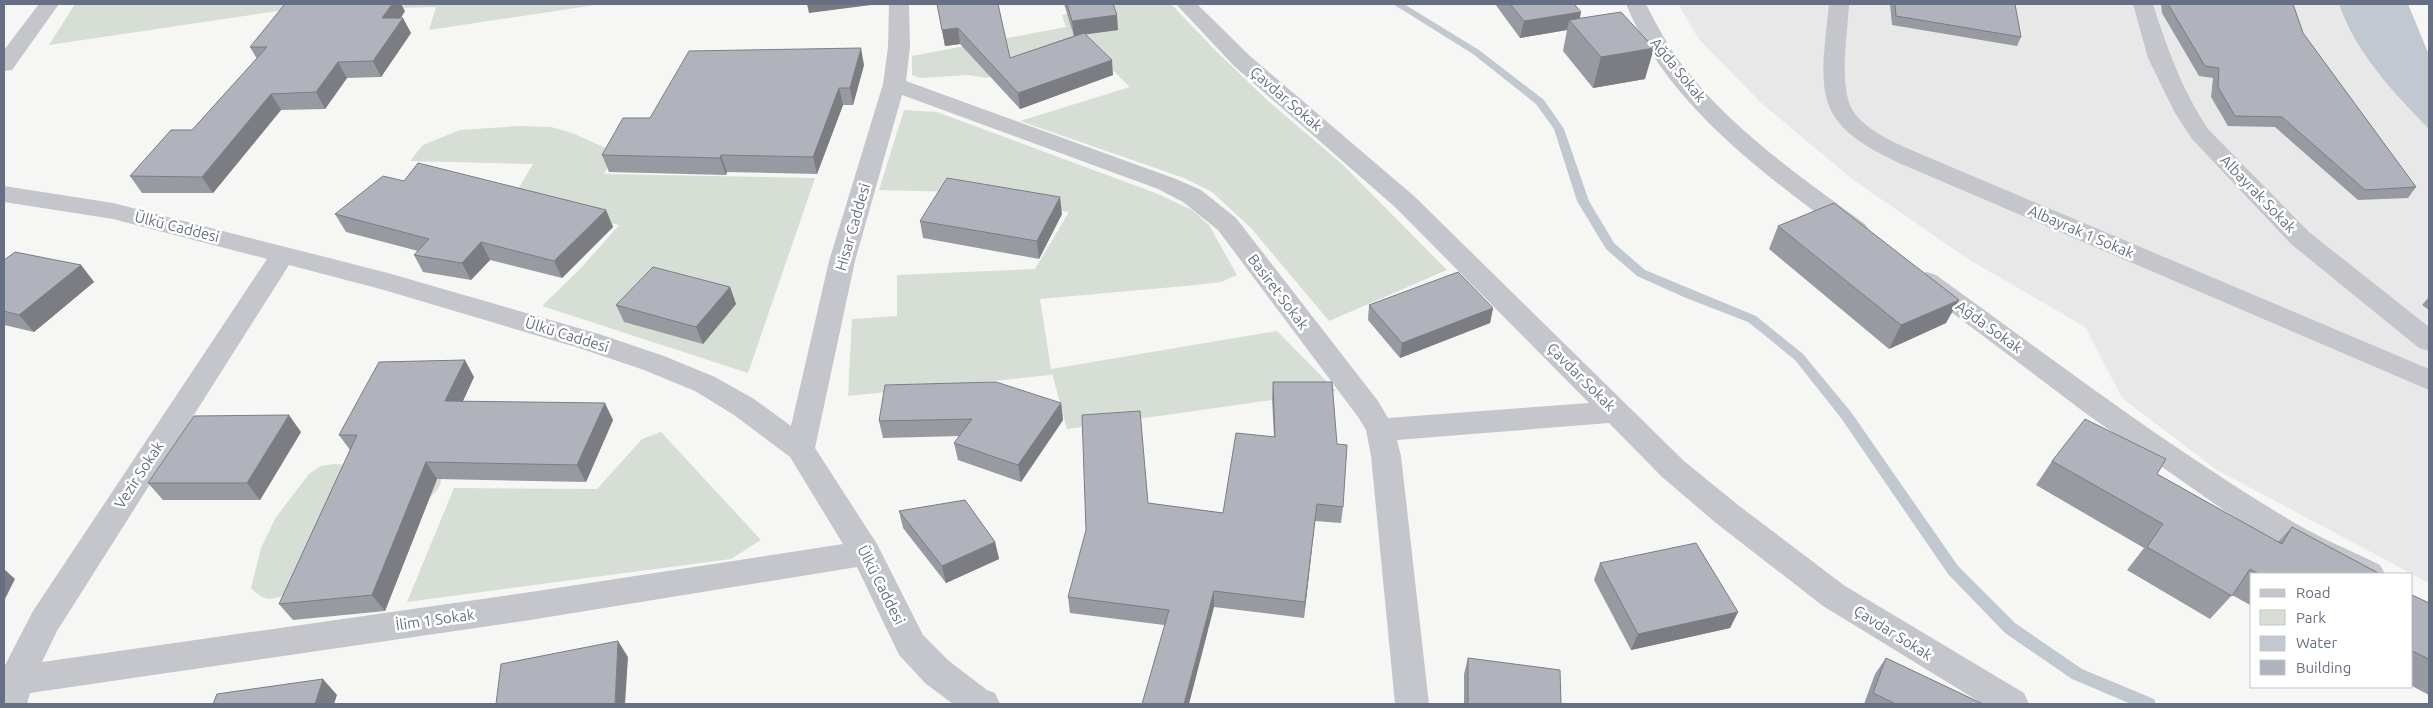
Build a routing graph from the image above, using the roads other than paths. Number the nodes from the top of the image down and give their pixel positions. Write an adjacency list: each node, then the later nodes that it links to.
1 (49, 4): 7 (street)
2 (899, 4): 8 (street, Hisar Caddesi)
3 (1186, 4): 15 (street, Çavdar Sokak)
4 (1636, 4): 10 (street, Ağda Sokak)
5 (1839, 4): 14 (street, Albayrak 1 Sokak)
6 (2143, 4): 13 (street, Albayrak Sokak)
7 (4, 65)
8 (894, 84): 16 (street, Basiret Sokak); 17 (street, Hisar Caddesi)
9 (4, 194): 11 (street, Ülkü Caddesi)
10 (1873, 242)
11 (283, 254): 17 (street, Ülkü Caddesi); 20 (street, Vezir Sokak)
12 (1905, 266): 19 (street, Ağda Sokak)
13 (2429, 342)
14 (2429, 380)
15 (1615, 412): 16 (street); 23 (street, Çavdar Sokak)
16 (1380, 430): 22 (street, Basiret Sokak)
17 (800, 449): 18 (street, Ülkü Caddesi)
18 (866, 553): 20 (street, İlim 1 Sokak); 21 (street, Ülkü Caddesi)
19 (2367, 573)
20 (10, 689)
21 (978, 703)
22 (1412, 704)
23 (2012, 704)

